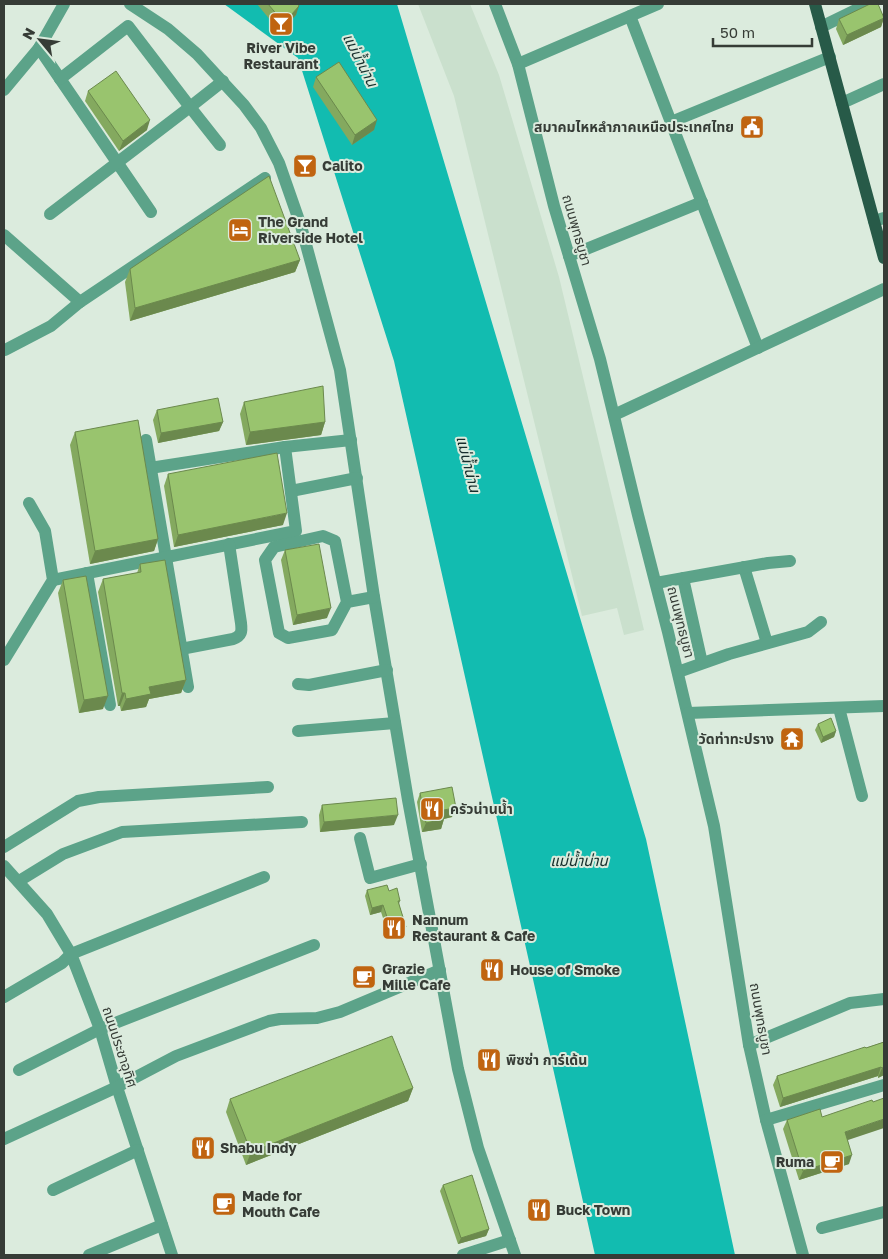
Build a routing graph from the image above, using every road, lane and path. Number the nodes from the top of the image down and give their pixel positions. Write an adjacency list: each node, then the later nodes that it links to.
1 (64, 4): 9 (street)
2 (130, 4): 13 (street)
3 (495, 4): 11 (street, ถนนพุทธบูชา)
4 (658, 4): 7 (street)
5 (815, 4): 8 (main road)
6 (868, 4): 8 (street)
7 (630, 16): 11 (street); 18 (street)
8 (822, 27): 10 (main road)
9 (39, 48): 12 (street); 15 (street)
10 (830, 57): 16 (main road); 18 (street)
11 (518, 64): 27 (street, ถนนพุทธบูชา)
12 (60, 79): 17 (street); 20 (street)
13 (223, 82): 17 (street); 35 (street)
14 (884, 84): 16 (street)
15 (5, 87)
16 (842, 103): 25 (main road)
17 (190, 107): 19 (street); 20 (street)
18 (671, 122): 22 (street)
19 (220, 145)
20 (118, 163): 23 (street); 24 (street)
21 (265, 178): 30 (street)
22 (702, 202): 27 (street); 31 (street)
23 (151, 212)
24 (50, 214)
25 (879, 219): 28 (main road)
26 (4, 235): 30 (street)
27 (569, 256): 33 (street, ถนนพุทธบูชา)
28 (884, 258)
29 (884, 289): 31 (street)
30 (80, 302): 32 (street)
31 (758, 348): 33 (street)
32 (5, 350)
33 (614, 415): 48 (street, ถนนพุทธบูชา)
34 (146, 440): 37 (street)
35 (351, 440): 36 (street); 38 (street)
36 (285, 448): 37 (street); 39 (street)
37 (150, 468): 42 (street)
38 (357, 478): 39 (street); 49 (street)
39 (291, 491): 41 (street)
40 (29, 503): 47 (street)
41 (229, 544): 42 (street); 53 (street)
42 (166, 557): 45 (street); 53 (street)
43 (790, 561): 44 (street)
44 (744, 567): 46 (street); 52 (street)
45 (87, 573): 47 (street); 60 (street)
46 (683, 578): 48 (street); 55 (street)
47 (53, 580): 54 (street)
48 (656, 583): 57 (street, ถนนพุทธบูชา)
49 (374, 597): 50 (street); 56 (street)
50 (347, 602): 50 (street)
51 (821, 622): 52 (street)
52 (767, 643): 55 (street)
53 (181, 649): 59 (street)
54 (4, 660)
55 (702, 663): 57 (street)
56 (386, 670): 58 (street); 64 (street)
57 (678, 672): 63 (street, ถนนพุทธบูชา)
58 (298, 684)
59 (188, 687)
60 (110, 705)
61 (884, 706): 62 (street)
62 (839, 708): 63 (street); 67 (street)
63 (688, 713): 81 (street, ถนนพุทธบูชา)
64 (395, 723): 65 (street); 71 (street)
65 (298, 730)
66 (268, 787): 70 (street)
67 (862, 796)
68 (302, 822): 74 (street)
69 (360, 838): 71 (street)
70 (4, 847)
71 (421, 864): 77 (street)
72 (4, 866): 74 (street, ถนนประชาอุทิศ)
73 (264, 877): 76 (street)
74 (19, 881): 76 (street, ถนนประชาอุทิศ)
75 (314, 945): 80 (street)
76 (71, 954): 78 (street); 80 (street, ถนนประชาอุทิศ)
77 (440, 970): 84 (street); 92 (street)
78 (4, 997)
79 (884, 999): 81 (street)
80 (100, 1029): 82 (street); 84 (street, ถนนประชาอุทิศ)
81 (749, 1045): 85 (street, ถนนพุทธบูชา)
82 (19, 1070)
83 (884, 1085): 85 (street)
84 (117, 1087): 86 (street); 87 (street, ถนนประชาอุทิศ)
85 (766, 1120): 97 (street, ถนนพุทธบูชา)
86 (4, 1139)
87 (138, 1150): 88 (street); 90 (street, ถนนประชาอุทิศ)
88 (53, 1190)
89 (884, 1212): 91 (street)
90 (162, 1225): 93 (street); 94 (street, ถนนประชาอุทิศ)
91 (822, 1228)
92 (510, 1240): 95 (street); 96 (street)
93 (89, 1255)
94 (172, 1255)
95 (463, 1255)
96 (515, 1255)
97 (802, 1255)

